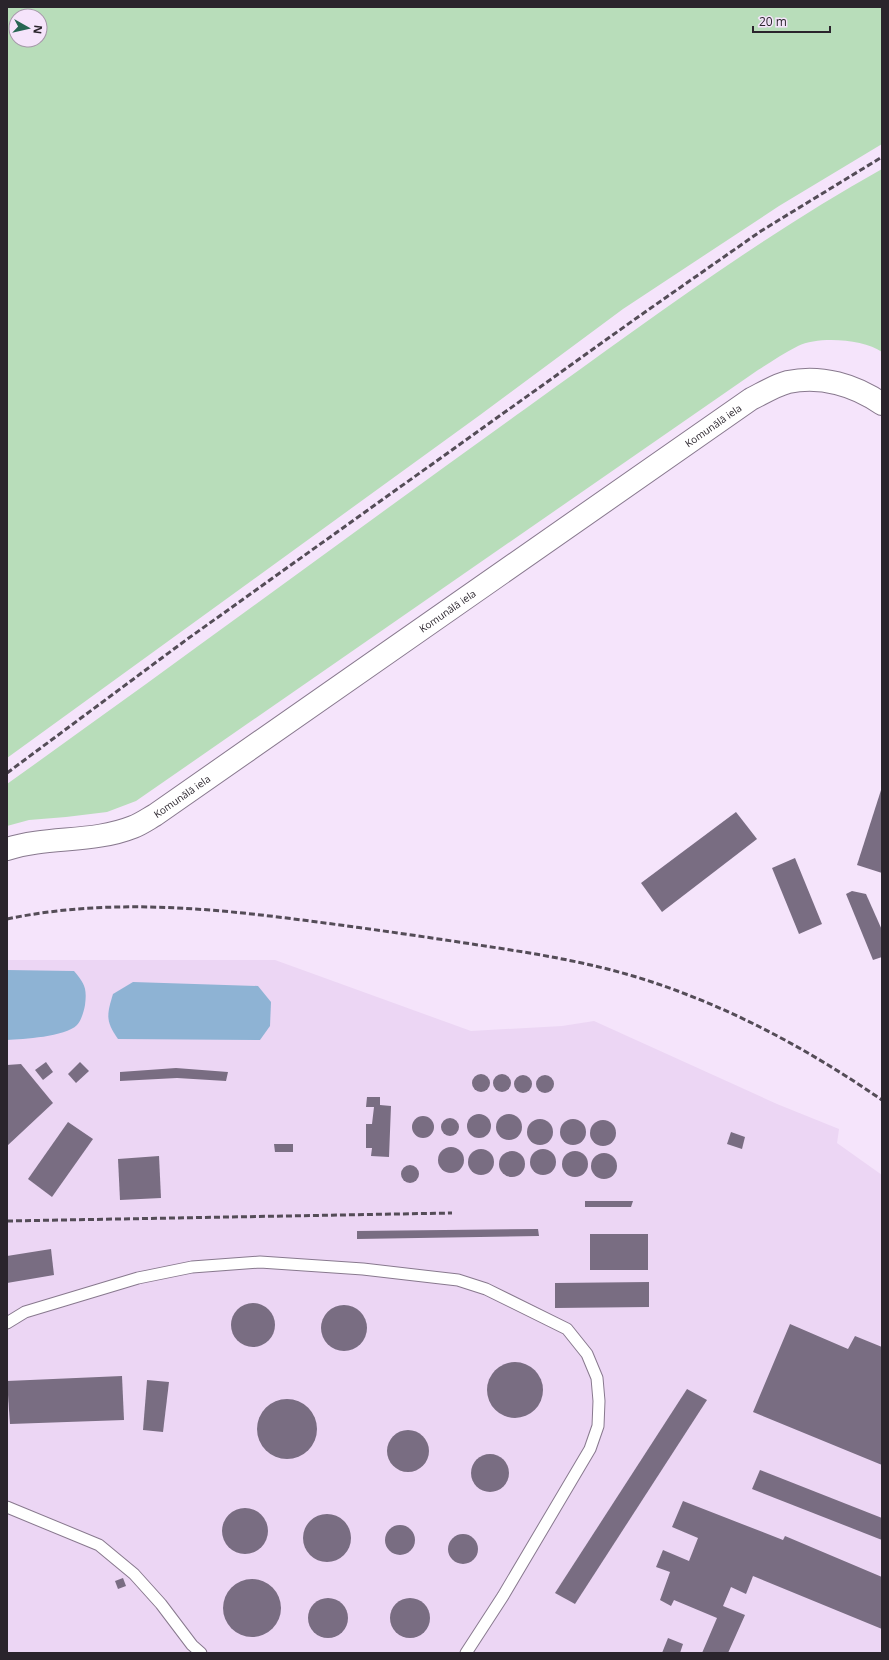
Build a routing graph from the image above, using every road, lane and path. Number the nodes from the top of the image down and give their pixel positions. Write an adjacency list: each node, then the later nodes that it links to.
1 (882, 404): 2 (street, Komunālā iela)
2 (7, 849)
3 (7, 1322): 6 (lane)
4 (7, 1507): 5 (lane)
5 (201, 1653)
6 (466, 1653)

